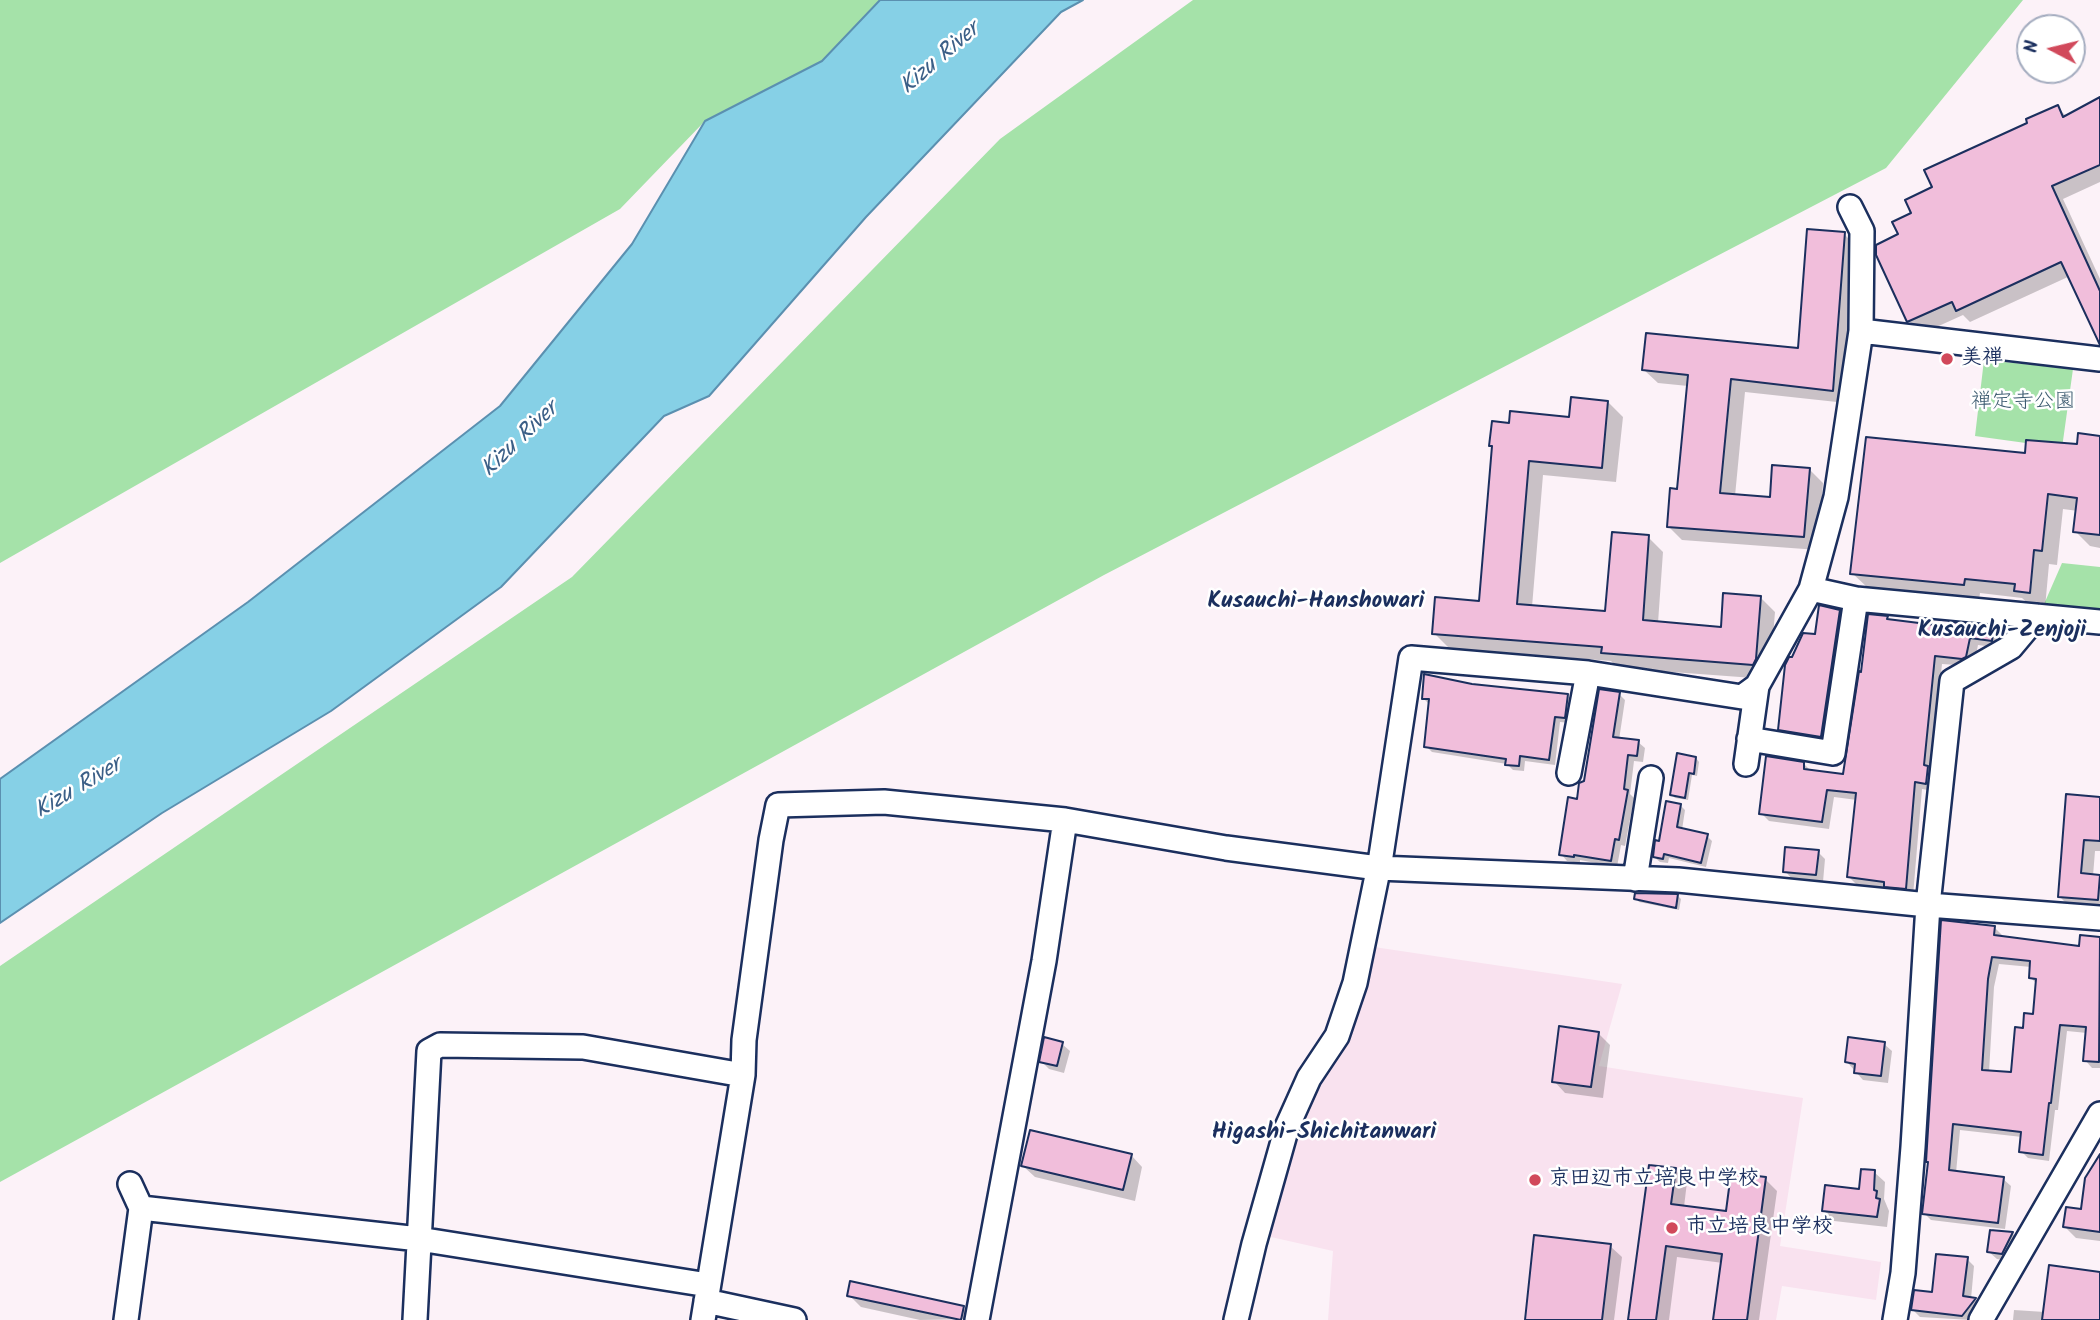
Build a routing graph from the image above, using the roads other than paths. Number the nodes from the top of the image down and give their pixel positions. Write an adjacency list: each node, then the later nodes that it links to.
1 (1850, 207): 2 (street)
2 (1861, 331): 3 (street); 4 (street)
3 (2100, 359)
4 (1811, 589): 5 (street); 9 (street)
5 (1856, 599): 6 (street); 10 (street)
6 (2037, 616): 7 (street); 17 (street)
7 (2100, 622)
8 (1588, 673): 9 (street); 12 (street); 15 (street)
9 (1757, 686): 10 (street)
10 (1749, 739): 11 (street)
11 (1746, 764)
12 (1569, 773)
13 (1651, 778): 16 (street)
14 (1065, 820): 15 (street); 19 (street); 28 (street)
15 (1378, 868): 16 (street); 29 (street)
16 (1634, 879): 17 (street)
17 (1928, 905): 18 (street); 30 (street)
18 (2100, 918)
19 (743, 1075): 23 (street); 24 (street)
20 (2100, 1114): 31 (street)
21 (130, 1184): 22 (street)
22 (141, 1208): 23 (street); 25 (street)
23 (419, 1240): 24 (street); 26 (street)
24 (706, 1302): 27 (street)
25 (126, 1320)
26 (415, 1320)
27 (794, 1320)
28 (977, 1320)
29 (1236, 1320)
30 (1895, 1320)
31 (1981, 1320)

